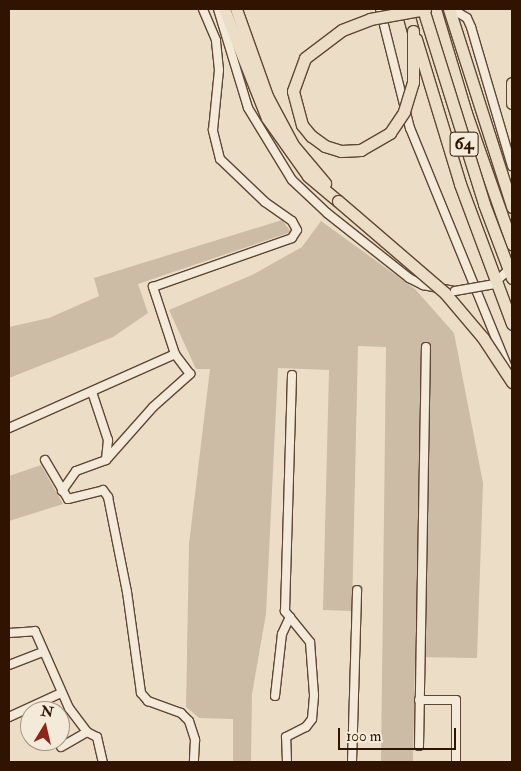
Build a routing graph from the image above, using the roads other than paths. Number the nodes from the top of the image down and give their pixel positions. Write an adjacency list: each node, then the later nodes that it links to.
1 (203, 9): 21 (street)
2 (218, 9): 17 (street, bridge)
3 (224, 9): 14 (highway)
4 (236, 9): 14 (highway)
5 (380, 9): 23 (street)
6 (407, 9): 10 (highway)
7 (424, 9): 10 (highway, bridge); 18 (highway, 64, bridge)
8 (435, 9): 16 (highway, 64)
9 (453, 9): 13 (street); 15 (highway)
10 (413, 31): 19 (highway, bridge)
11 (512, 83): 12 (highway)
12 (512, 104)
13 (512, 166)
14 (338, 201): 23 (highway, bridge)
15 (512, 207)
16 (512, 244)
17 (512, 267)
18 (512, 278)
19 (512, 324)
20 (426, 347): 36 (street)
21 (175, 354): 24 (street); 27 (street)
22 (292, 375): 30 (street)
23 (512, 380)
24 (92, 392): 25 (street); 27 (street)
25 (9, 428)
26 (45, 460): 28 (street)
27 (106, 460): 28 (street)
28 (62, 490): 42 (street)
29 (357, 590): 44 (street)
30 (290, 617): 35 (street); 43 (street)
31 (9, 633): 32 (street)
32 (43, 652): 33 (street); 34 (street)
33 (9, 666)
34 (61, 693): 37 (street); 38 (street)
35 (276, 696)
36 (420, 700): 40 (street); 45 (street)
37 (9, 716)
38 (87, 732): 39 (street); 41 (street)
39 (70, 742)
40 (419, 746)
41 (103, 762)
42 (194, 762)
43 (287, 762)
44 (352, 762)
45 (456, 762)

